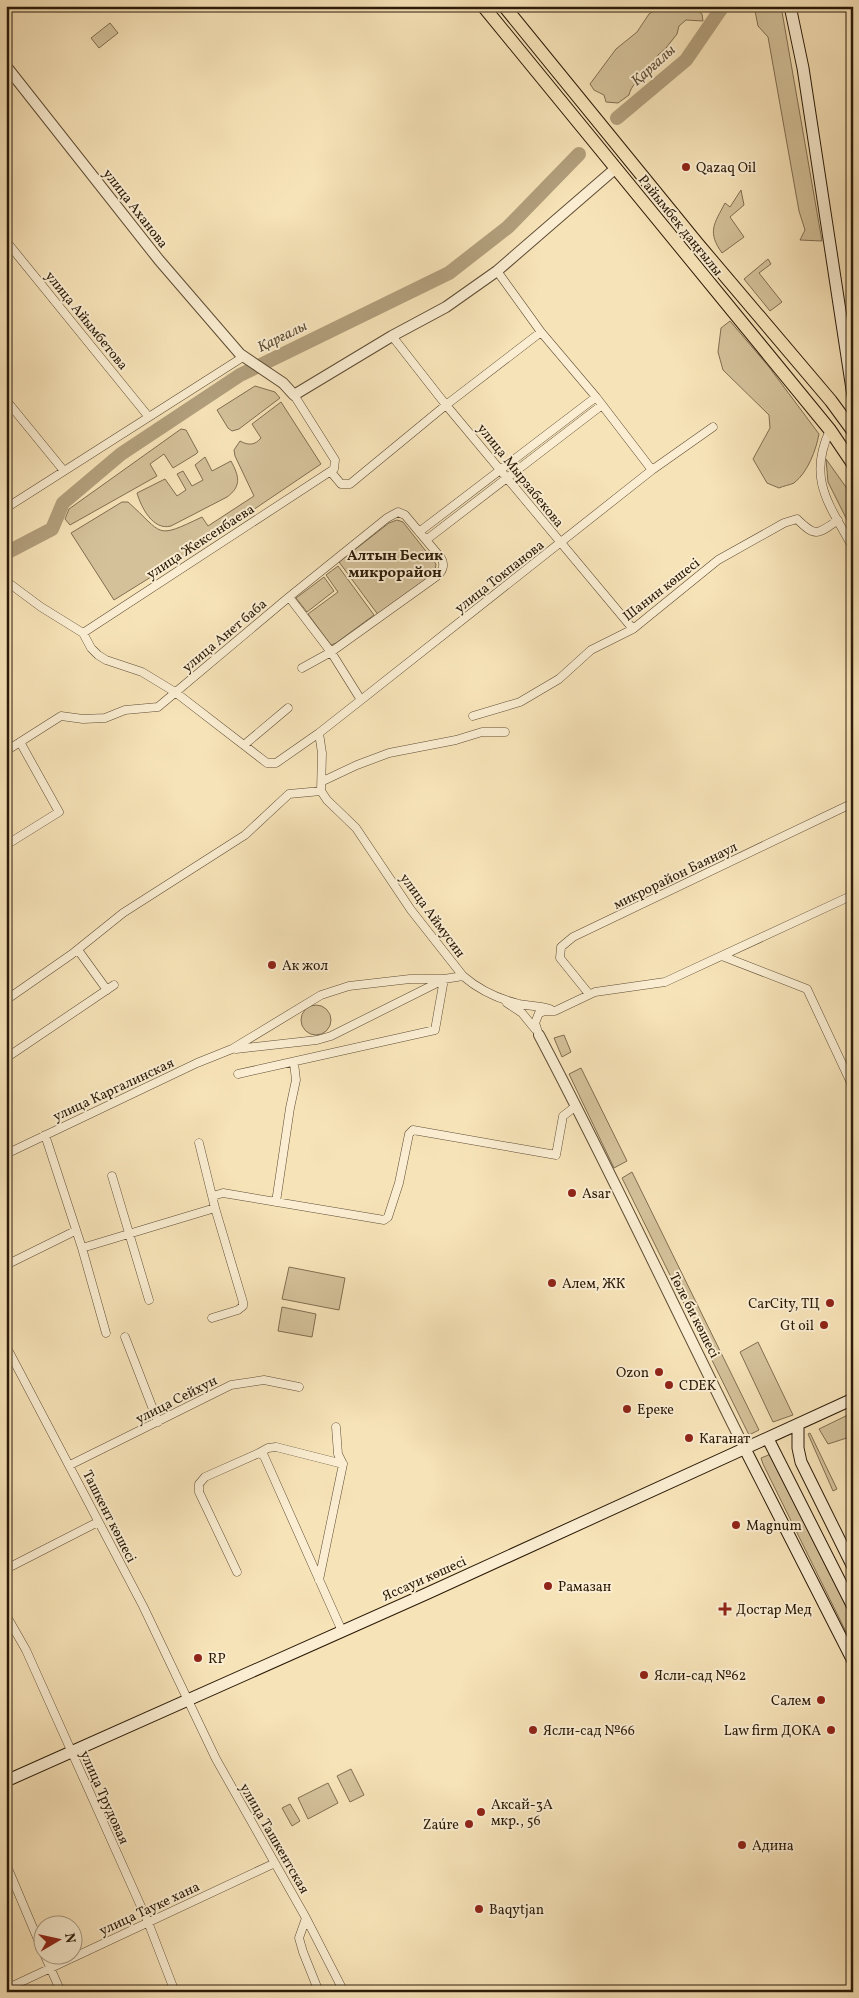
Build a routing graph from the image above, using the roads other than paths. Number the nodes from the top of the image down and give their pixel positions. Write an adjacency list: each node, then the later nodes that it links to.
1 (484, 6): 5 (highway, Райымбек даңғылы)
2 (504, 6): 17 (highway, Райымбек даңғылы)
3 (790, 6): 12 (main road)
4 (6, 66): 10 (street, улица Аханова)
5 (616, 168): 7 (street); 20 (highway, Райымбек даңғылы)
6 (6, 241): 18 (street, улица Айымбетова)
7 (497, 271): 8 (street); 9 (street)
8 (541, 332): 13 (street); 15 (street)
9 (392, 336): 11 (street); 15 (street, улица Мырзабекова)
10 (246, 359): 11 (street); 18 (street)
11 (294, 395): 26 (street)
12 (853, 396)
13 (596, 397): 16 (street); 23 (street)
14 (6, 400): 25 (street)
15 (446, 405): 23 (street, улица Мырзабекова); 26 (street)
16 (602, 405): 24 (street); 27 (street)
17 (847, 414): 21 (highway, Райымбек даңғылы)
18 (148, 416): 25 (street)
19 (713, 427): 24 (street, улица Токпанова)
20 (830, 430): 22 (highway, Райымбек даңғылы); 29 (street)
21 (853, 431)
22 (853, 464)
23 (501, 470): 27 (street, улица Мырзабекова); 30 (street)
24 (652, 470): 32 (street, улица Токпанова)
25 (64, 471): 28 (street)
26 (331, 472): 37 (street, улица Жексенбаева)
27 (507, 478): 31 (street); 32 (street, улица Мырзабекова)
28 (6, 508)
29 (838, 520): 33 (street); 36 (street, Шанин көшесі)
30 (420, 532): 31 (street, улица Анет баба); 35 (street, улица Анет баба)
31 (426, 540): 38 (street, улица Анет баба)
32 (561, 543): 36 (street, улица Мырзабекова); 41 (street, улица Токпанова)
33 (853, 548)
34 (6, 581): 37 (street)
35 (291, 599): 38 (street); 40 (street, улица Анет баба)
36 (633, 629): 43 (street, Шанин көшесі)
37 (83, 633): 40 (street)
38 (332, 652): 39 (street, улица Анет баба); 41 (street)
39 (302, 668)
40 (175, 692): 46 (street, улица Анет баба); 47 (street)
41 (360, 698): 45 (street, улица Токпанова)
42 (288, 708): 47 (street)
43 (473, 716)
44 (506, 732): 49 (street)
45 (320, 733): 47 (street, улица Токпанова); 49 (street)
46 (20, 742): 48 (street, улица Анет баба); 52 (street)
47 (244, 745)
48 (6, 751)
49 (323, 781): 50 (street)
50 (321, 791): 54 (street); 56 (street, улица Аймусин)
51 (853, 803): 58 (street, микрорайон Баянаул)
52 (6, 845)
53 (853, 895): 55 (street)
54 (78, 950): 60 (street); 64 (street)
55 (722, 956): 58 (street); 67 (street)
56 (463, 976): 57 (street); 59 (street, улица Аймусин)
57 (444, 979): 63 (street); 63 (street); 65 (street)
58 (589, 994): 61 (street)
59 (496, 995): 61 (street, улица Аймусин); 62 (street)
60 (6, 1000)
61 (555, 1011): 62 (street)
62 (538, 1035): 68 (street, Төле би көшесі)
63 (232, 1049): 69 (street, улица Каргалинская)
64 (6, 1058)
65 (294, 1063): 66 (street); 74 (street)
66 (238, 1074)
67 (853, 1087)
68 (576, 1106): 74 (street); 91 (street, Төле би көшесі)
69 (45, 1135): 71 (street, улица Каргалинская); 76 (street)
70 (199, 1143): 73 (street)
71 (6, 1154)
72 (112, 1176): 77 (street)
73 (213, 1196): 74 (street); 75 (street)
74 (276, 1202)
75 (215, 1208): 77 (street); 81 (street)
76 (75, 1231): 78 (street); 79 (street)
77 (130, 1234): 78 (street); 80 (street)
78 (82, 1248): 82 (street)
79 (6, 1265)
80 (149, 1300)
81 (212, 1318)
82 (106, 1333)
83 (125, 1337): 87 (street)
84 (6, 1346): 94 (street, Ташкент көшесі)
85 (299, 1387): 87 (street, улица Сейхун)
86 (853, 1399): 88 (main road, Яссауи көшесі)
87 (158, 1422): 94 (street, улица Сейхун)
88 (798, 1425): 90 (main road, Яссауи көшесі); 96 (main road)
89 (336, 1427): 93 (street)
90 (768, 1439): 91 (main road, Яссауи көшесі); 100 (main road)
91 (745, 1449): 102 (main road, Яссауи көшесі); 103 (main road, Төле би көшесі)
92 (259, 1453): 93 (street); 98 (street); 99 (street)
93 (343, 1464): 99 (street)
94 (70, 1465): 95 (street, Ташкент көшесі)
95 (98, 1522): 97 (street); 104 (street, Ташкент көшесі)
96 (853, 1567)
97 (6, 1569)
98 (238, 1572)
99 (319, 1580): 102 (street)
100 (853, 1607)
101 (6, 1615): 105 (street, улица Трудовая)
102 (342, 1631): 104 (main road, Яссауи көшесі)
103 (853, 1661)
104 (189, 1700): 105 (main road, Яссауи көшесі); 107 (street, улица Ташкентская)
105 (72, 1752): 106 (main road, Яссауи көшесі); 110 (street, улица Трудовая)
106 (6, 1781)
107 (275, 1863): 109 (street, улица Ташкентская); 110 (street, улица Тауке хана)
108 (6, 1864): 111 (street)
109 (306, 1918): 117 (street); 118 (street, улица Ташкентская)
110 (148, 1922): 113 (street, улица Тауке хана); 116 (street, улица Трудовая)
111 (32, 1925)
112 (50, 1966): 113 (street)
113 (51, 1969): 114 (street, улица Тауке хана); 115 (street)
114 (6, 1989)
115 (61, 1992)
116 (175, 1992)
117 (319, 1992)
118 (344, 1992)

